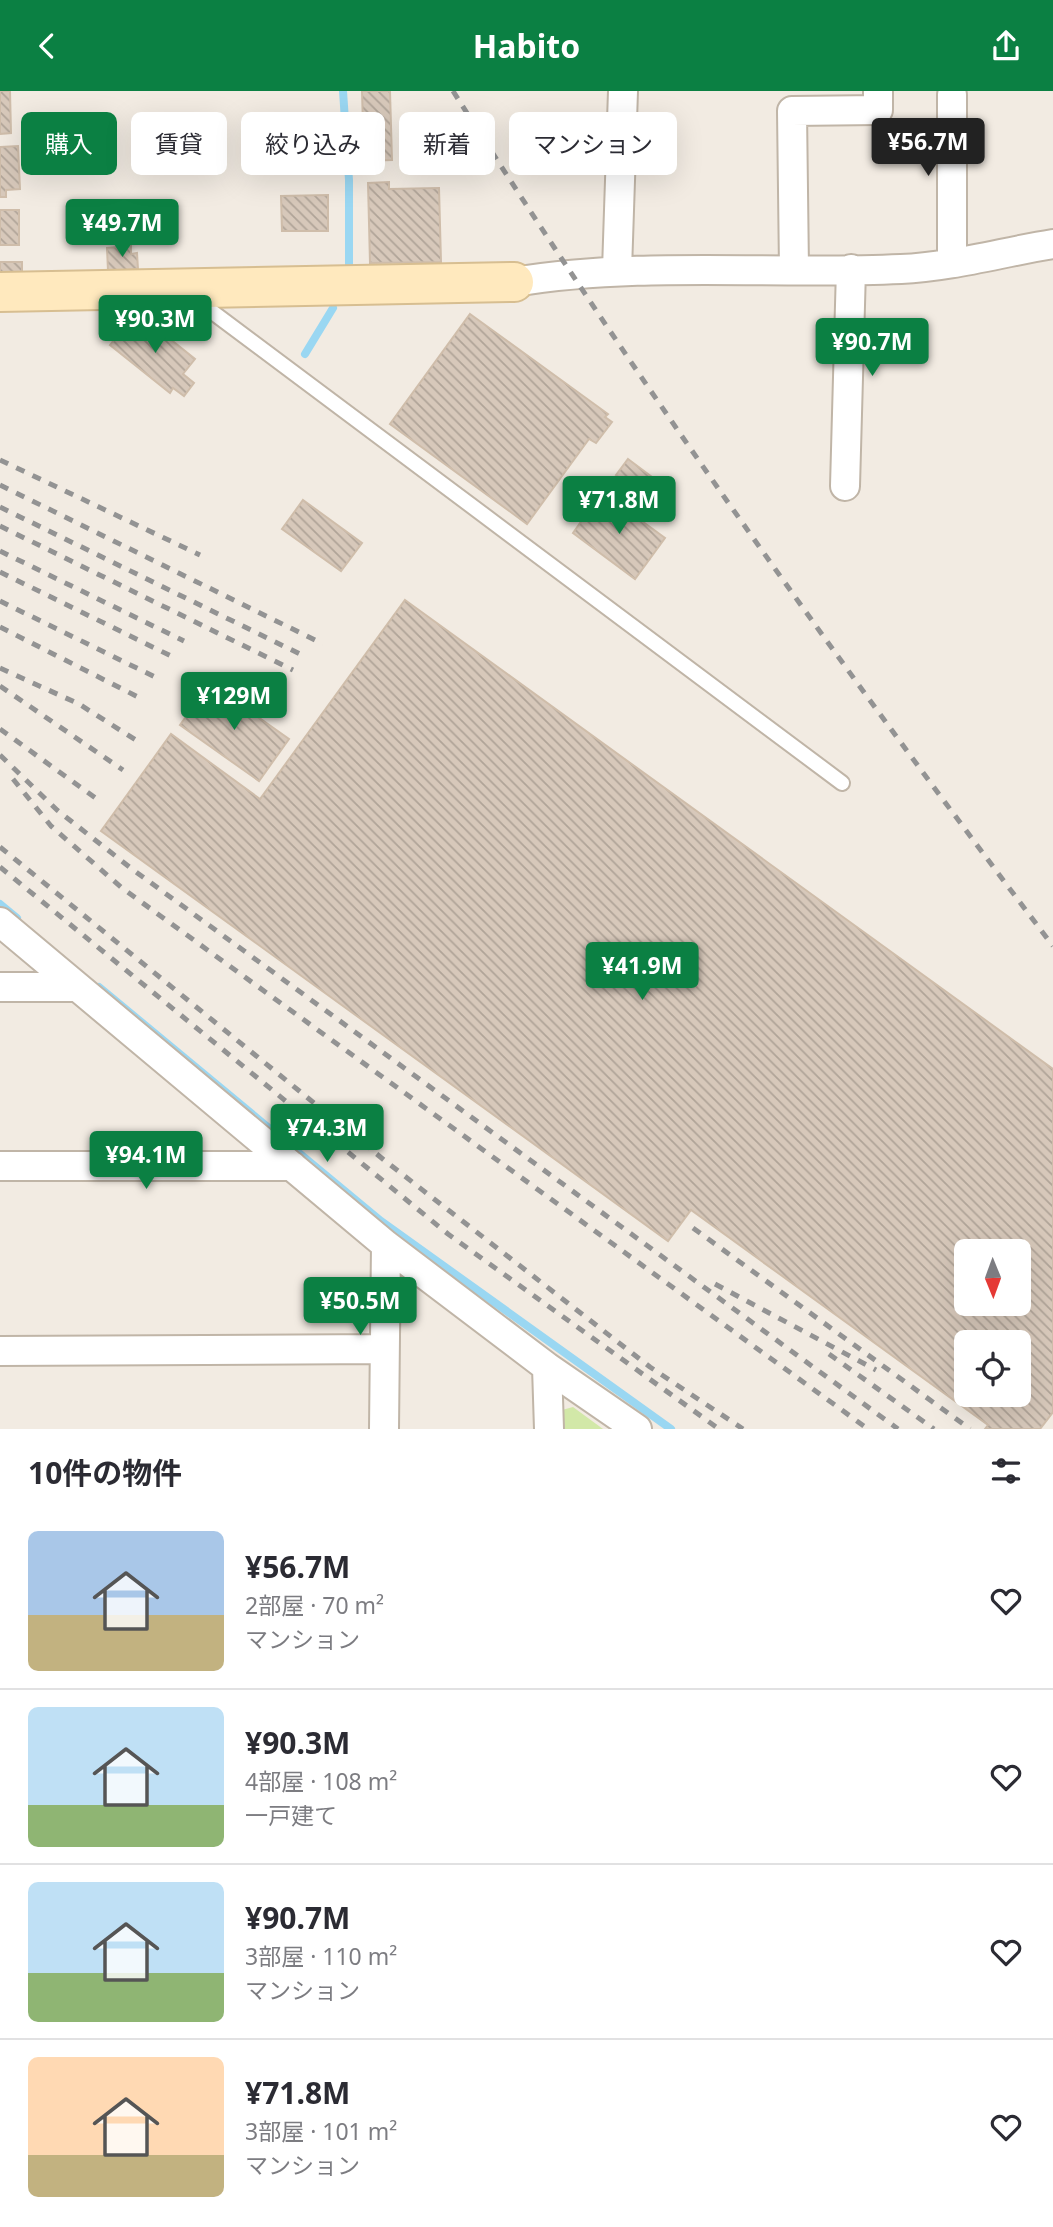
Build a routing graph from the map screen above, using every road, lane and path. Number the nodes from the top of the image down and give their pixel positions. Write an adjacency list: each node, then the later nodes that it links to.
1 (623, 91): 8 (street)
2 (878, 91): 6 (street)
3 (952, 95): 5 (street)
4 (1053, 244): 5 (street)
5 (952, 261): 7 (street)
6 (794, 269): 7 (street); 8 (street)
7 (851, 269): 12 (street)
8 (617, 270): 9 (street)
9 (514, 282): 10 (street)
10 (181, 288): 11 (street); 13 (lane)
11 (0, 292)
12 (845, 485)
13 (842, 783)
14 (0, 922): 16 (street)
15 (0, 987): 16 (street)
16 (75, 987): 18 (street)
17 (0, 1166): 18 (street)
18 (292, 1166): 19 (street)
19 (386, 1245): 20 (street); 22 (street)
20 (384, 1349): 21 (street); 23 (street)
21 (0, 1351)
22 (547, 1367): 24 (street); 25 (street)
23 (384, 1429)
24 (549, 1429)
25 (637, 1429)

